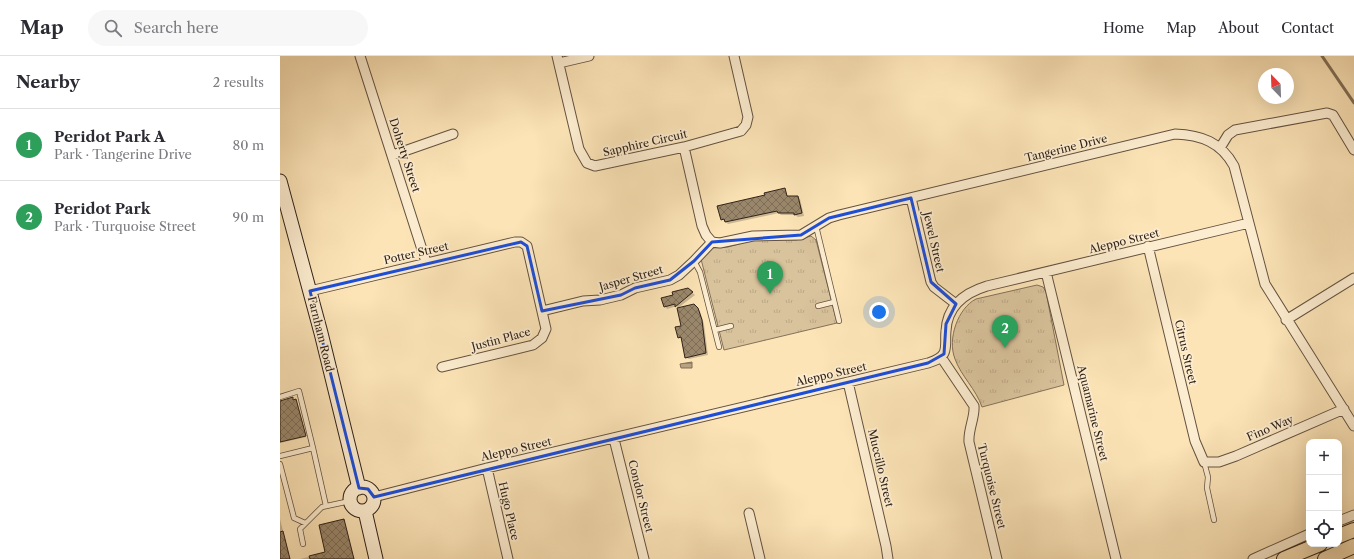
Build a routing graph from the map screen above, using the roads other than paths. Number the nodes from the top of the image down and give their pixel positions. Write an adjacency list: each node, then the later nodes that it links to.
1 (360, 56): 9 (street, Doherty Street)
2 (590, 56): 4 (street)
3 (734, 56): 6 (street, Sapphire Circuit)
4 (558, 60): 6 (street, Sapphire Circuit)
5 (453, 134): 9 (street)
6 (684, 147): 14 (street)
7 (1220, 148): 8 (street); 11 (street, Tangerine Drive); 12 (street, Tangerine Drive)
8 (1354, 150)
9 (393, 155): 18 (street, Doherty Street)
10 (280, 181): 21 (street, Farnham Road)
11 (912, 198): 13 (street, Tangerine Drive); 23 (street, Jewel Street)
12 (1249, 223): 16 (street, Aleppo Street); 27 (street, Tangerine Drive)
13 (816, 226): 14 (street, Tangerine Drive); 22 (lane)
14 (712, 242): 17 (street, Jasper Street)
15 (527, 246): 18 (street, Potter Street); 25 (street, Justin Place)
16 (1148, 246): 19 (street, Aleppo Street); 40 (street, Citrus Street)
17 (694, 261): 25 (street, Jasper Street); 29 (lane)
18 (426, 262): 21 (street, Potter Street)
19 (1046, 272): 23 (street, Aleppo Street); 65 (street, Aquamarine Street)
20 (1354, 278): 27 (street)
21 (310, 291): 43 (street, Farnham Road)
22 (834, 302): 24 (lane); 26 (lane)
23 (956, 304): 31 (street, Aleppo Street)
24 (818, 306)
25 (542, 310): 32 (street, Justin Place)
26 (838, 320)
27 (1286, 320): 35 (street, Tangerine Drive)
28 (731, 326): 29 (lane)
29 (715, 330): 30 (lane)
30 (719, 347)
31 (941, 357): 33 (street, Aleppo Street); 64 (street, Turquoise Street)
32 (442, 366)
33 (848, 382): 37 (street, Aleppo Street); 63 (street, Muccillo Street)
34 (280, 397): 38 (lane)
35 (1344, 410): 36 (street, Tangerine Drive); 40 (street, Fino Way)
36 (1354, 426)
37 (614, 439): 42 (street, Aleppo Street); 61 (street, Condor Street)
38 (312, 448): 39 (lane); 46 (lane)
39 (280, 456)
40 (1204, 462): 50 (lane)
41 (280, 464): 52 (lane)
42 (487, 468): 44 (street, Aleppo Street); 60 (street, Hugo Place)
43 (359, 488): 44 (street); 45 (street)
44 (374, 497): 47 (street)
45 (350, 501): 46 (lane); 47 (street)
46 (326, 506): 52 (lane)
47 (365, 511): 59 (street)
48 (749, 512): 62 (street)
49 (1354, 515): 51 (street)
50 (1214, 520)
51 (1342, 520)
52 (305, 523): 56 (lane)
53 (1354, 530): 55 (main road)
54 (1306, 535): 66 (street)
55 (1342, 535)
56 (303, 544)
57 (1354, 546): 68 (main road)
58 (1313, 547): 67 (main road)
59 (376, 559)
60 (508, 559)
61 (644, 559)
62 (760, 559)
63 (888, 559)
64 (997, 559)
65 (1116, 559)
66 (1253, 559)
67 (1284, 559)
68 (1325, 559)

